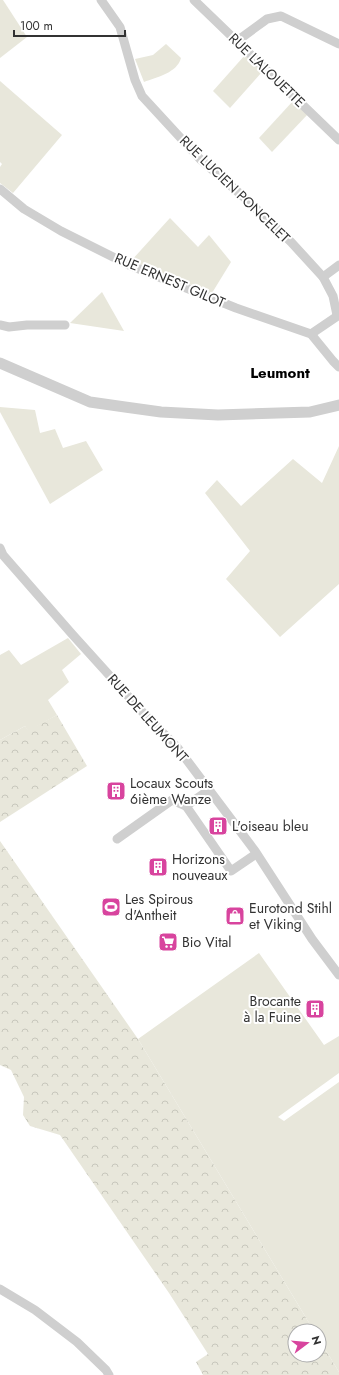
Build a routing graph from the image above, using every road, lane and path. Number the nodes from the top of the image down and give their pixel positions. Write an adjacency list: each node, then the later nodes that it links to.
1 (101, 0): 8 (street, RUE LUCIEN PONCELET)
2 (194, 0): 3 (street, RUE L'ALOUETTE)
3 (237, 41): 4 (street); 5 (street, RUE L'ALOUETTE)
4 (339, 44)
5 (339, 140)
6 (0, 189): 12 (street, RUE ERNEST GILOT)
7 (339, 265): 8 (street)
8 (323, 278): 9 (street, RUE LUCIEN PONCELET)
9 (338, 315): 12 (street)
10 (0, 325): 11 (street)
11 (65, 325)
12 (311, 334): 14 (street)
13 (0, 363): 15 (street)
14 (339, 367)
15 (339, 405)
16 (0, 548): 17 (street, RUE DE LEUMONT)
17 (209, 790): 18 (street); 20 (street, RUE DE LEUMONT)
18 (186, 806): 19 (street); 20 (street)
19 (117, 839)
20 (256, 854): 21 (street, RUE DE LEUMONT)
21 (339, 975)
22 (0, 1289): 23 (street)
23 (109, 1375)

